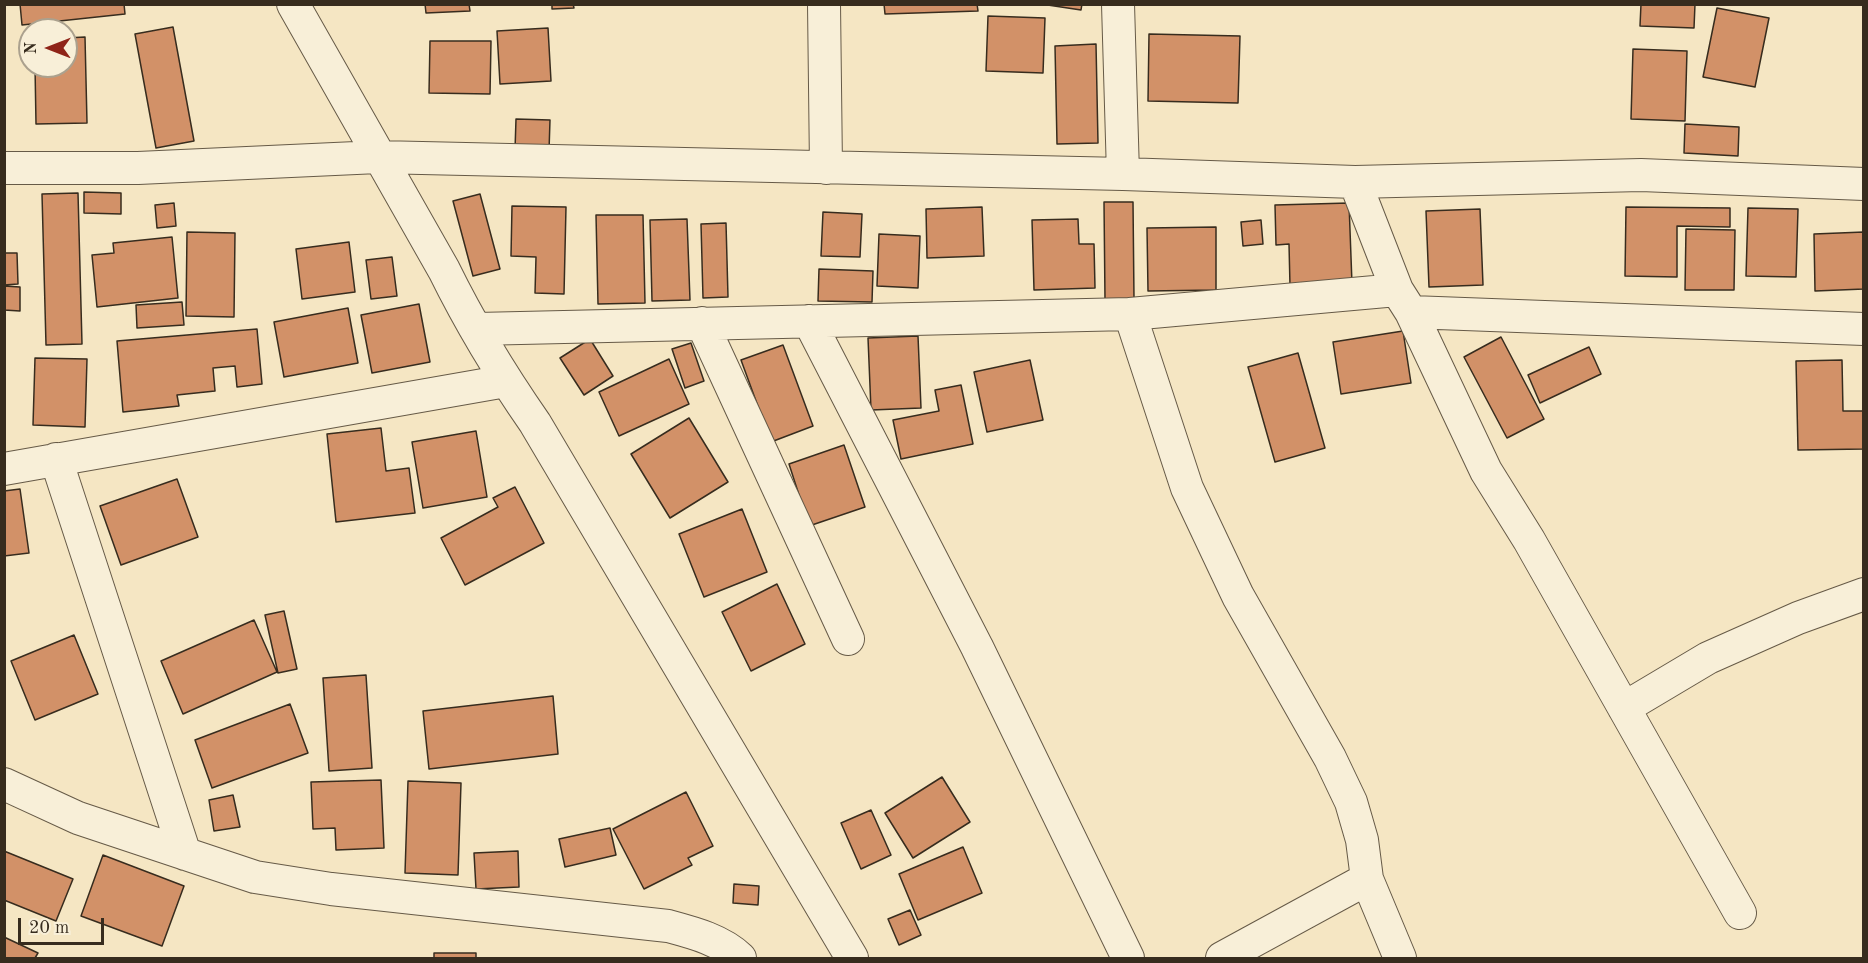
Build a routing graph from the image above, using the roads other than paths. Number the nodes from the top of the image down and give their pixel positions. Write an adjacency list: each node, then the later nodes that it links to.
1 (293, 4): 4 (street)
2 (824, 4): 6 (street)
3 (1118, 4): 7 (street)
4 (378, 157): 5 (street); 6 (street); 14 (street)
5 (4, 168)
6 (826, 168): 7 (street)
7 (1123, 174): 8 (street)
8 (1355, 182): 9 (street); 10 (street)
9 (1863, 184)
10 (1404, 301): 11 (street); 15 (street); 21 (street)
11 (1131, 314): 12 (street); 24 (street)
12 (809, 321): 13 (street); 28 (street)
13 (702, 324): 14 (street); 20 (street)
14 (477, 329): 16 (street)
15 (1863, 329)
16 (506, 381): 17 (street); 27 (street)
17 (56, 459): 18 (street); 23 (street)
18 (4, 469)
19 (1863, 594): 21 (street)
20 (848, 639)
21 (1624, 708): 25 (street)
22 (4, 783): 23 (street)
23 (185, 854): 26 (street)
24 (1367, 879): 29 (street); 30 (street)
25 (1740, 914)
26 (740, 958)
27 (852, 958)
28 (1128, 958)
29 (1221, 958)
30 (1400, 958)

